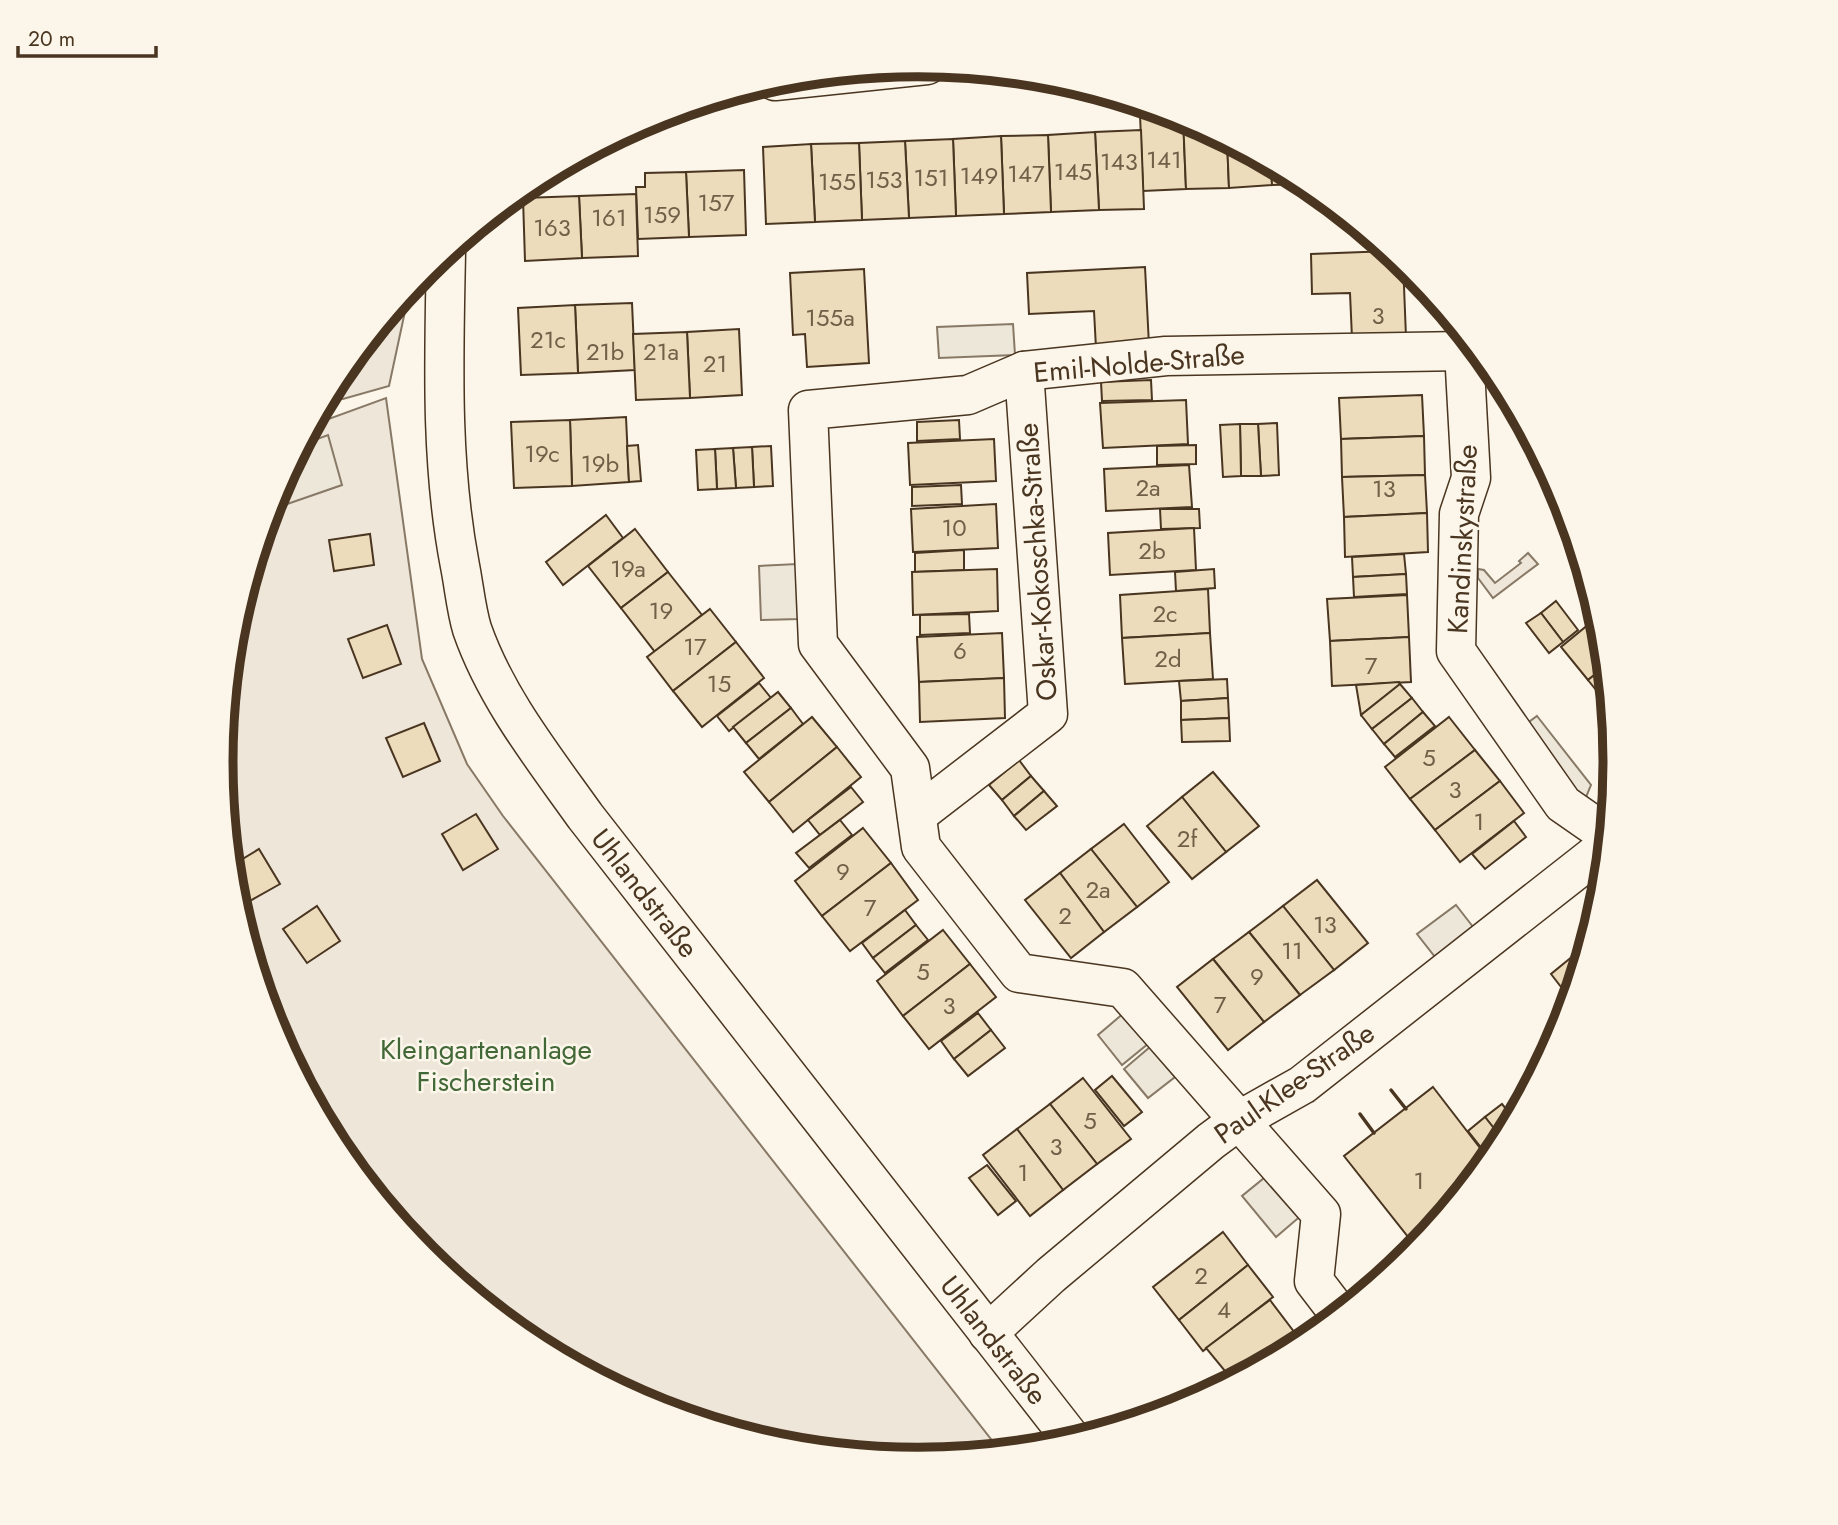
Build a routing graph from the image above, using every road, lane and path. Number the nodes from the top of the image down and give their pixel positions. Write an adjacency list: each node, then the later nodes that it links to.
1 (446, 267): 10 (street, Uhlandstraße)
2 (1464, 347): 4 (street, Emil-Nolde-Straße)
3 (1469, 354): 6 (street, Kandinskystraße)
4 (1024, 372): 5 (street, Oskar-Kokoschka-Straße); 5 (street, Emil-Nolde-Straße)
5 (917, 815): 8 (street)
6 (1601, 830)
7 (1599, 852): 8 (street, Paul-Klee-Straße)
8 (1238, 1121): 9 (street); 10 (street, Paul-Klee-Straße)
9 (1334, 1307)
10 (988, 1333): 11 (street, Uhlandstraße)
11 (1066, 1432)

